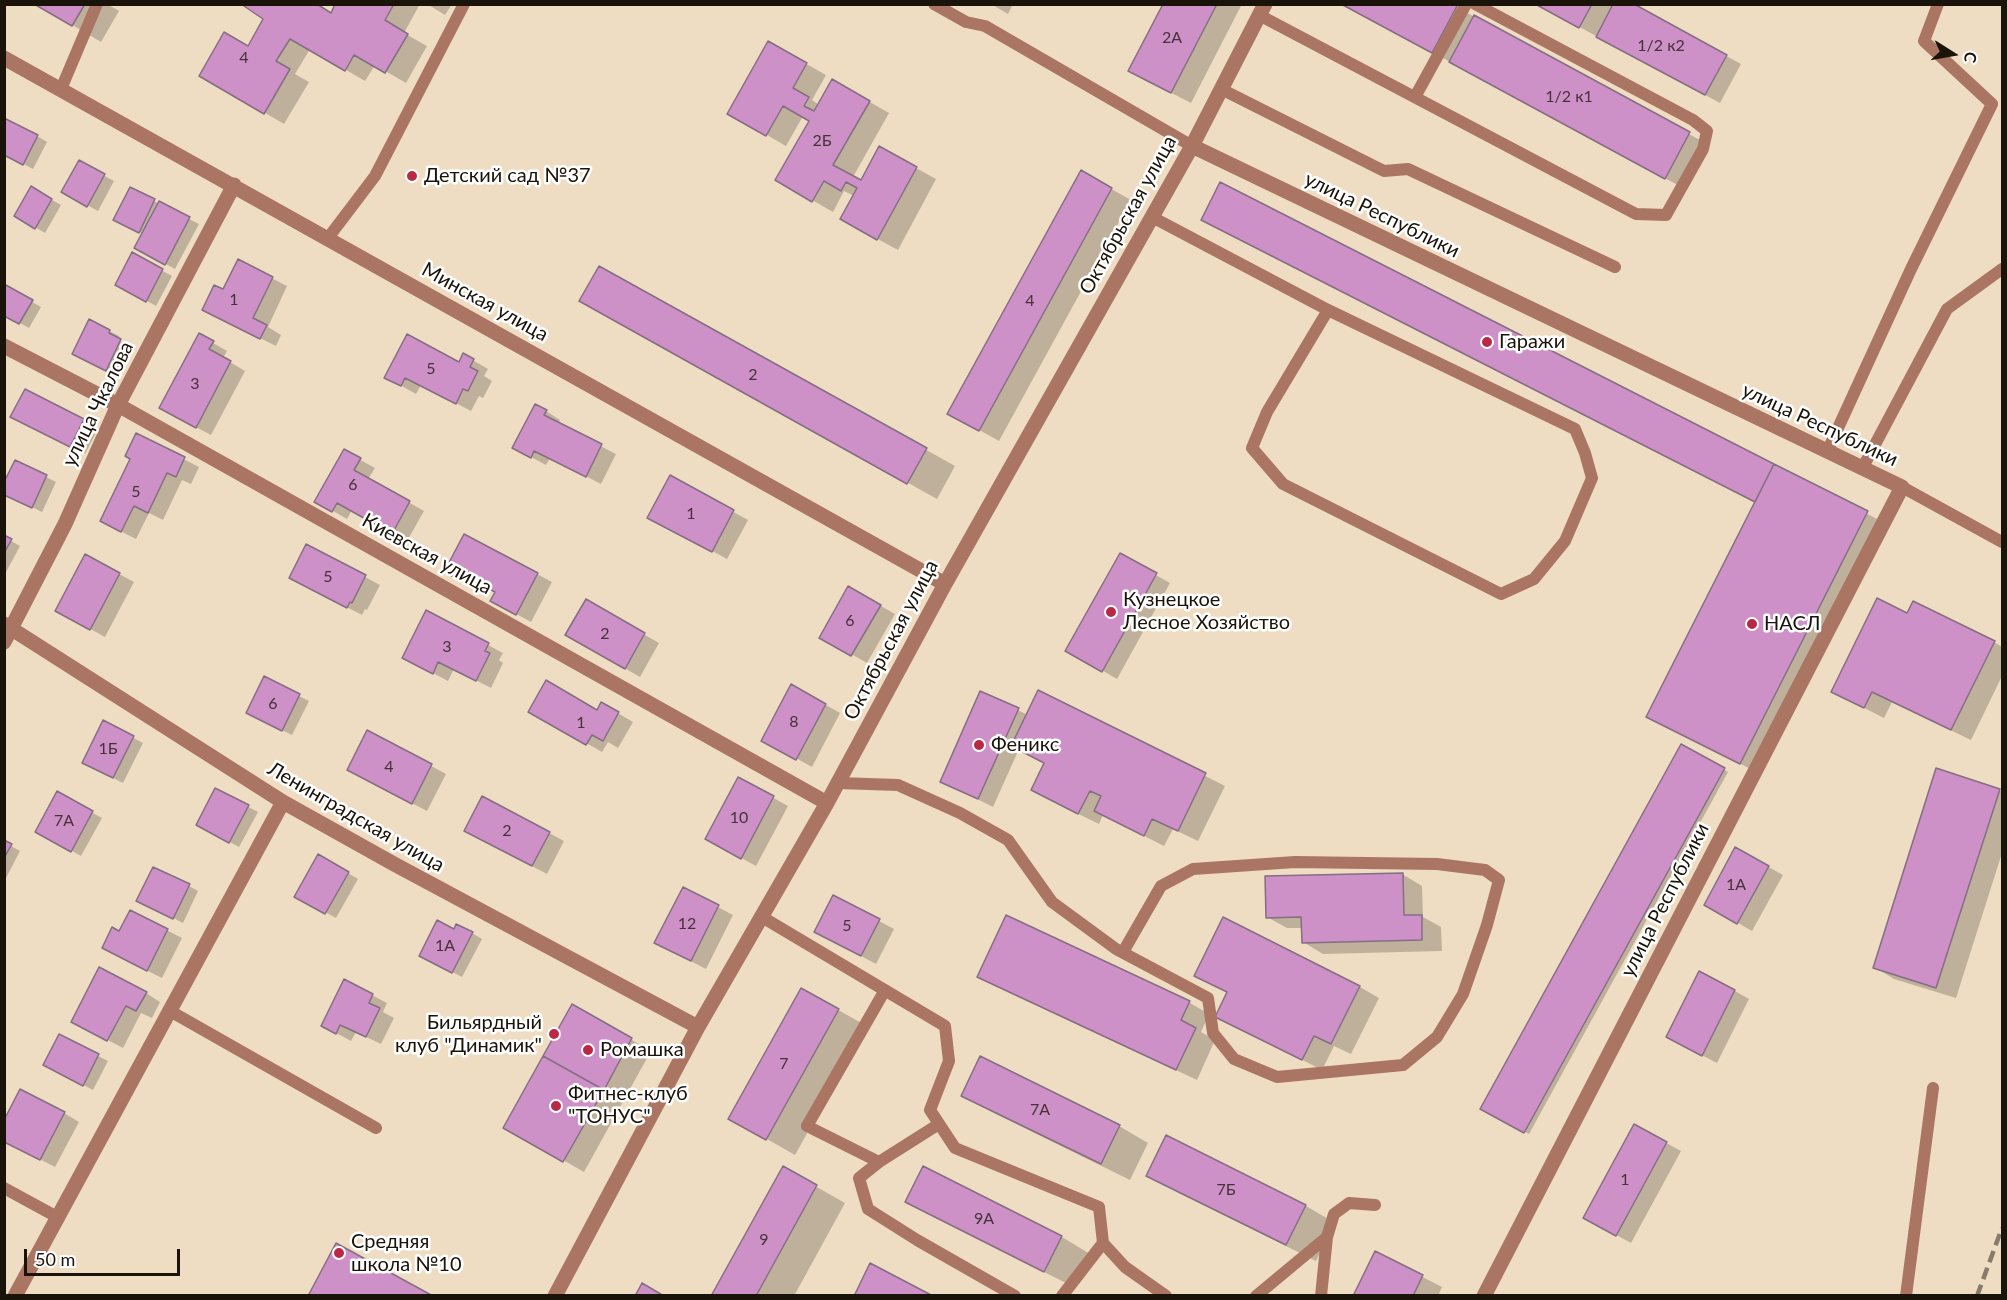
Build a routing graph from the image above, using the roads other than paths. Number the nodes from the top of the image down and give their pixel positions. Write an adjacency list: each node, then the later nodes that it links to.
1 (97, 4): 9 (lane)
2 (464, 4): 15 (lane)
3 (934, 4): 12 (lane)
4 (1466, 4): 11 (lane)
5 (1475, 4): 11 (lane)
6 (1938, 4): 21 (lane)
7 (1262, 10): 10 (street, Октябрьская улица); 11 (lane)
8 (4, 58): 9 (street, Минская улица)
9 (61, 89): 13 (street, Минская улица)
10 (1221, 89): 12 (street, Октябрьская улица); 16 (lane)
11 (1415, 97)
12 (1192, 147): 14 (street, Октябрьская улица); 21 (street, улица Республики)
13 (234, 185): 15 (street, Минская улица); 20 (street, улица Чкалова)
14 (1152, 217): 18 (lane); 25 (street, Октябрьская улица)
15 (328, 238): 25 (street, Минская улица)
16 (1616, 267)
17 (2002, 269): 22 (lane)
18 (1328, 310): 18 (lane)
19 (4, 346): 20 (street, Киевская улица)
20 (118, 405): 26 (street, улица Чкалова); 30 (street, Киевская улица)
21 (1827, 452): 22 (street, улица Республики)
22 (1862, 469): 23 (street, улица Республики)
23 (1902, 487): 24 (lane); 52 (street, улица Республики)
24 (2002, 542)
25 (945, 584): 28 (street, Октябрьская улица)
26 (9, 626): 27 (street, улица Чкалова); 29 (street, Ленинградская улица)
27 (4, 642)
28 (838, 783): 30 (street, Октябрьская улица); 32 (lane)
29 (283, 802): 34 (street); 35 (street, Ленинградская улица)
30 (827, 803): 31 (street, Октябрьская улица)
31 (762, 917): 33 (lane); 35 (street, Октябрьская улица)
32 (1123, 952): 32 (lane)
33 (885, 990): 37 (lane); 39 (lane)
34 (170, 1011): 38 (lane); 42 (street)
35 (698, 1027): 46 (street, Октябрьская улица)
36 (1933, 1088): 53 (lane)
37 (939, 1124): 39 (lane); 44 (lane)
38 (376, 1128)
39 (879, 1162): 47 (lane)
40 (4, 1188): 42 (lane)
41 (1375, 1205): 43 (lane)
42 (59, 1218): 45 (street)
43 (1328, 1238): 50 (lane); 51 (lane)
44 (1103, 1243): 48 (lane); 49 (lane)
45 (15, 1296)
46 (555, 1296)
47 (1015, 1296)
48 (1062, 1296)
49 (1166, 1296)
50 (1256, 1296)
51 (1321, 1296)
52 (1484, 1296)
53 (1906, 1296)

